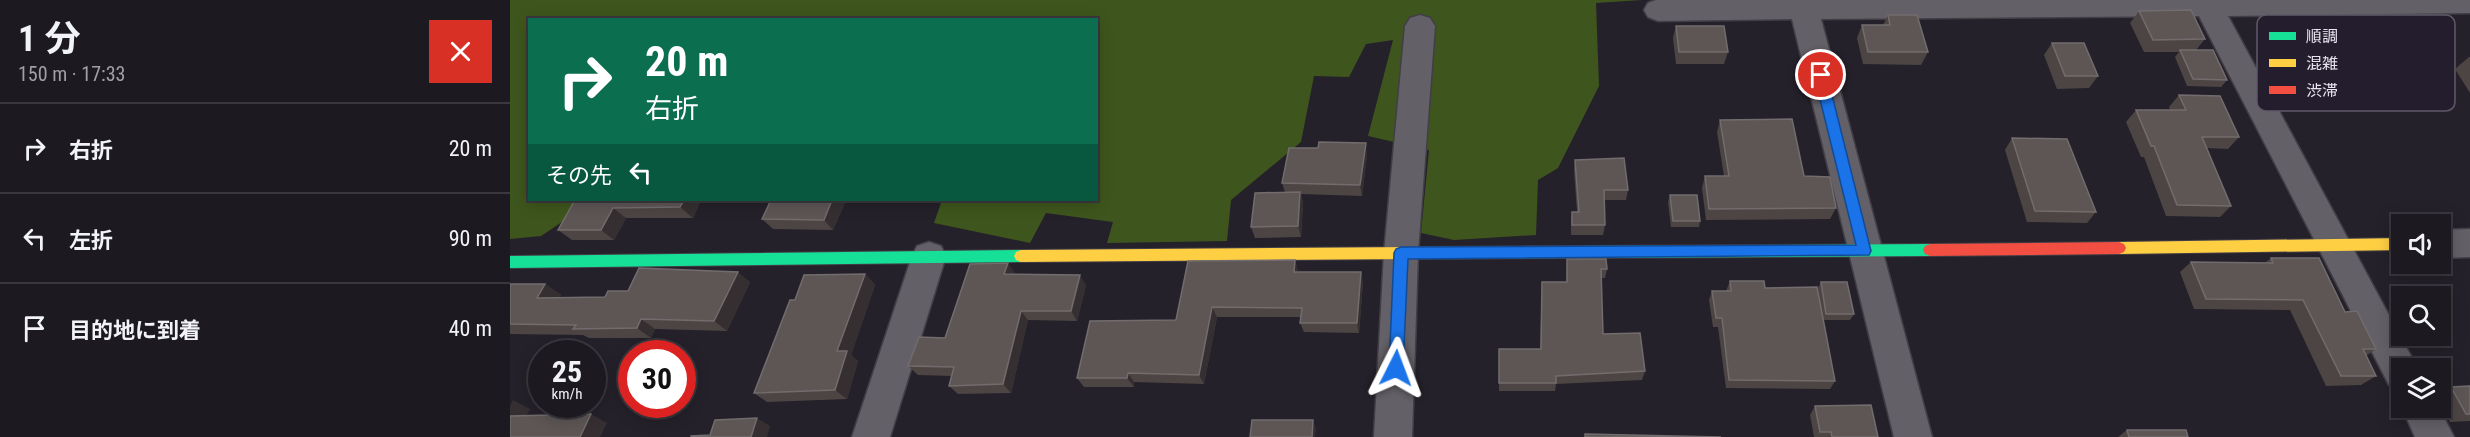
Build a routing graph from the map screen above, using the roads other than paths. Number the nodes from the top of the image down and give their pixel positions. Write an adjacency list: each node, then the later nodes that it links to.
1 (2206, 3): 2 (street); 3 (street); 6 (street)
2 (2470, 3)
3 (1803, 4): 4 (street); 12 (street)
4 (1658, 10)
5 (1420, 26): 13 (street)
6 (2257, 100)
7 (2263, 111): 11 (street)
8 (2470, 243): 10 (street)
9 (2391, 244): 11 (street)
10 (2451, 244)
11 (2334, 246): 12 (street); 16 (street)
12 (1864, 251): 13 (street); 20 (street)
13 (1401, 253): 14 (street); 19 (street)
14 (929, 256): 15 (street); 18 (street)
15 (510, 262)
16 (2394, 358)
17 (2425, 418): 21 (street)
18 (871, 437)
19 (1393, 437)
20 (1912, 437)
21 (2435, 437)

